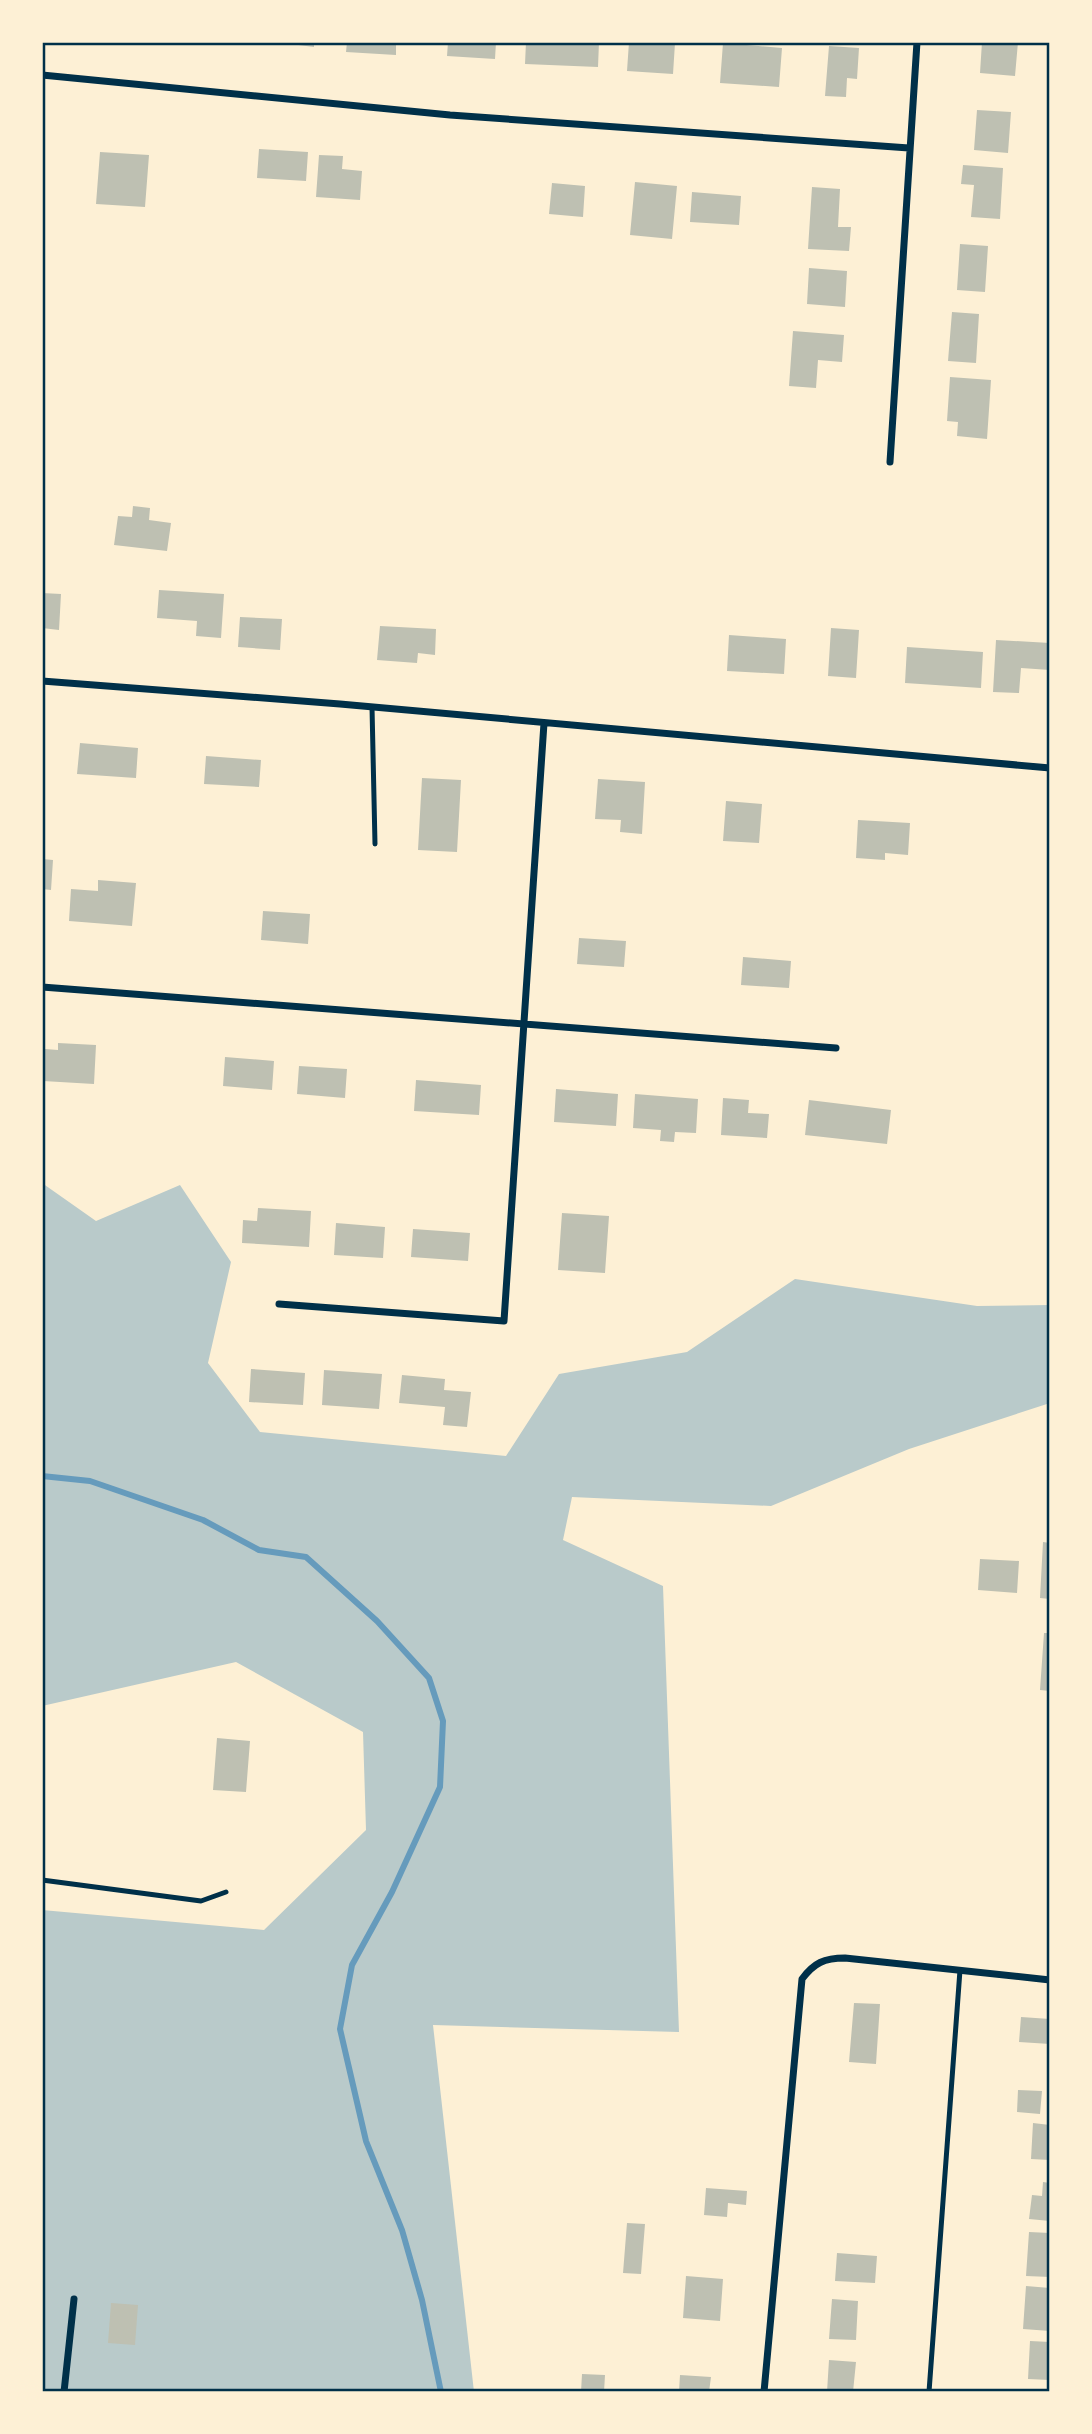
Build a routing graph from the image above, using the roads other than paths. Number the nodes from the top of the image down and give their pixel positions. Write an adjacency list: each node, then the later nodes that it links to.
1 (917, 42): 3 (street)
2 (42, 75): 3 (street)
3 (909, 148): 4 (street)
4 (890, 462)
5 (42, 681): 6 (street)
6 (372, 707): 7 (street); 9 (lane)
7 (544, 723): 8 (street); 11 (street)
8 (1050, 768)
9 (375, 844)
10 (42, 987): 11 (street)
11 (522, 1023): 12 (street); 13 (street)
12 (835, 1048)
13 (279, 1304)
14 (42, 1880): 15 (lane)
15 (226, 1892)
16 (960, 1970): 17 (street); 20 (street); 21 (lane)
17 (1050, 1980)
18 (74, 2299): 19 (street)
19 (64, 2392)
20 (764, 2392)
21 (929, 2392)

